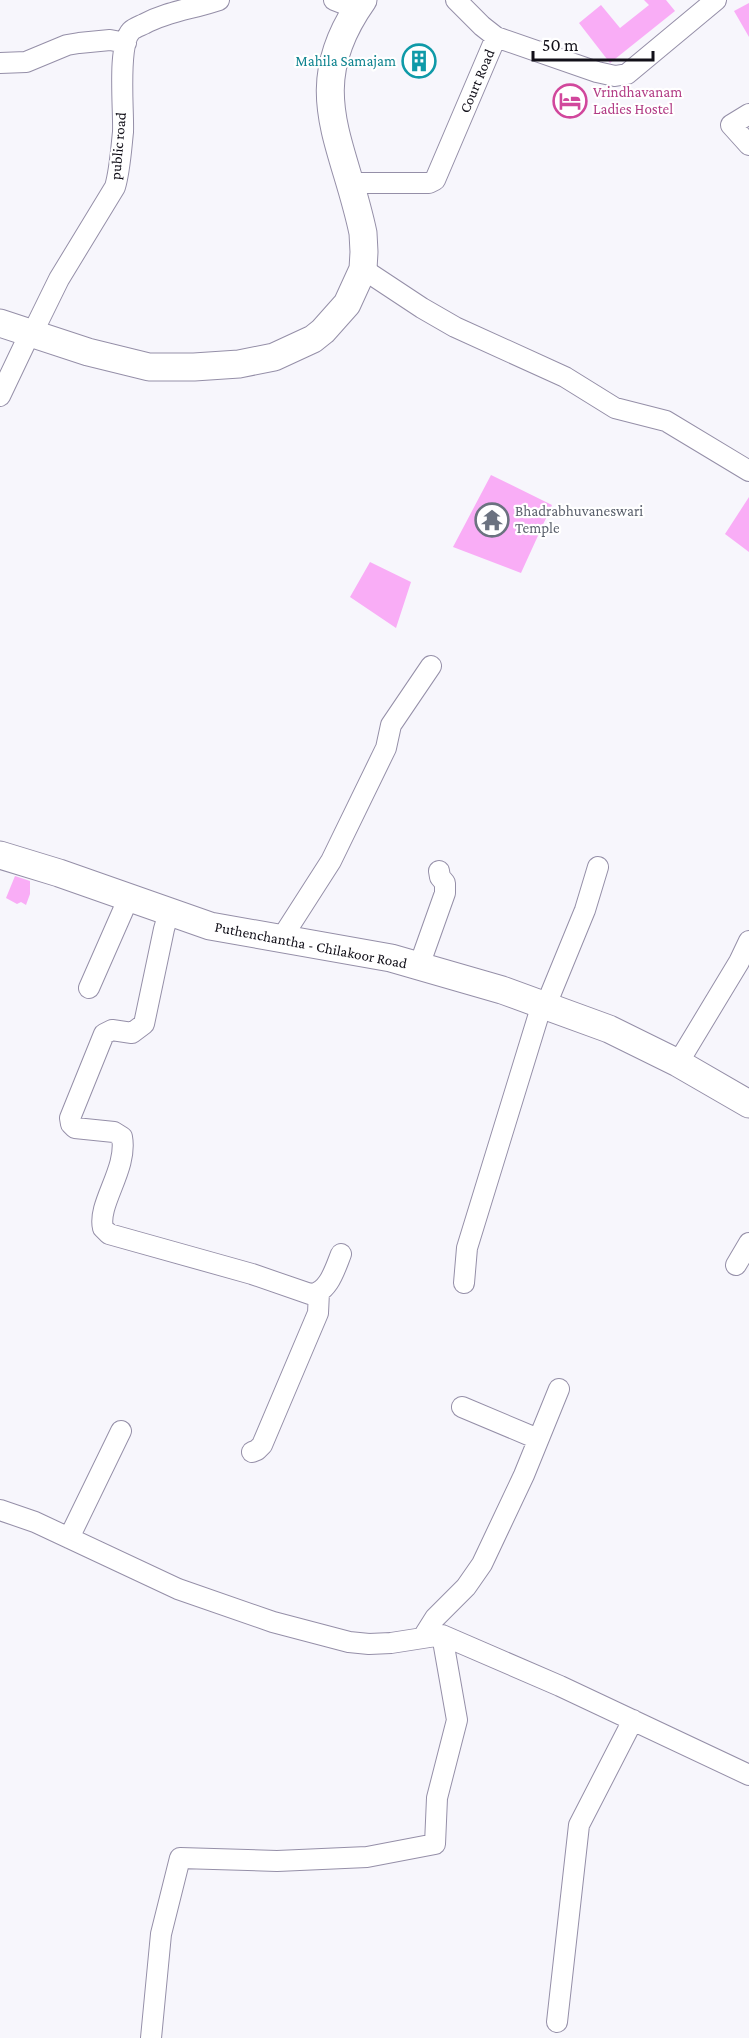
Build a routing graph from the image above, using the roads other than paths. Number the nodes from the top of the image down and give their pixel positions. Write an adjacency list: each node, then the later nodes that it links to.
1 (219, 0): 6 (street)
2 (456, 0): 5 (street)
3 (716, 0): 5 (street, Court Road)
4 (352, 3): 10 (main road)
5 (496, 37): 10 (street, Court Road)
6 (126, 43): 7 (street); 13 (street, public road)
7 (0, 63)
8 (749, 114): 9 (street)
9 (749, 145)
10 (350, 183): 11 (main road)
11 (363, 269): 13 (main road); 15 (street)
12 (0, 323): 13 (main road)
13 (31, 333): 14 (street, public road)
14 (0, 396)
15 (749, 471)
16 (431, 666): 22 (street)
17 (0, 855): 20 (main road, Puthenchantha - Chilakoor Road)
18 (598, 867): 26 (street)
19 (439, 871): 24 (street)
20 (129, 897): 21 (main road, Puthenchantha - Chilakoor Road); 25 (street)
21 (170, 912): 22 (main road, Puthenchantha - Chilakoor Road); 33 (street)
22 (280, 939): 24 (main road, Puthenchantha - Chilakoor Road)
23 (749, 941): 27 (street)
24 (419, 966): 26 (main road, Puthenchantha - Chilakoor Road)
25 (89, 987)
26 (544, 1004): 27 (main road, Puthenchantha - Chilakoor Road); 32 (street)
27 (678, 1063): 28 (main road, Puthenchantha - Chilakoor Road)
28 (749, 1104)
29 (749, 1243): 31 (street)
30 (341, 1254): 33 (street)
31 (736, 1265)
32 (464, 1282)
33 (319, 1292): 38 (street)
34 (559, 1389): 37 (street)
35 (462, 1407): 37 (street)
36 (121, 1431): 40 (street)
37 (538, 1439): 41 (street)
38 (252, 1452)
39 (0, 1509): 40 (street)
40 (69, 1538): 41 (street)
41 (433, 1636): 42 (street); 45 (street)
42 (633, 1720): 43 (street); 44 (street)
43 (749, 1775)
44 (557, 2022)
45 (151, 2038)

